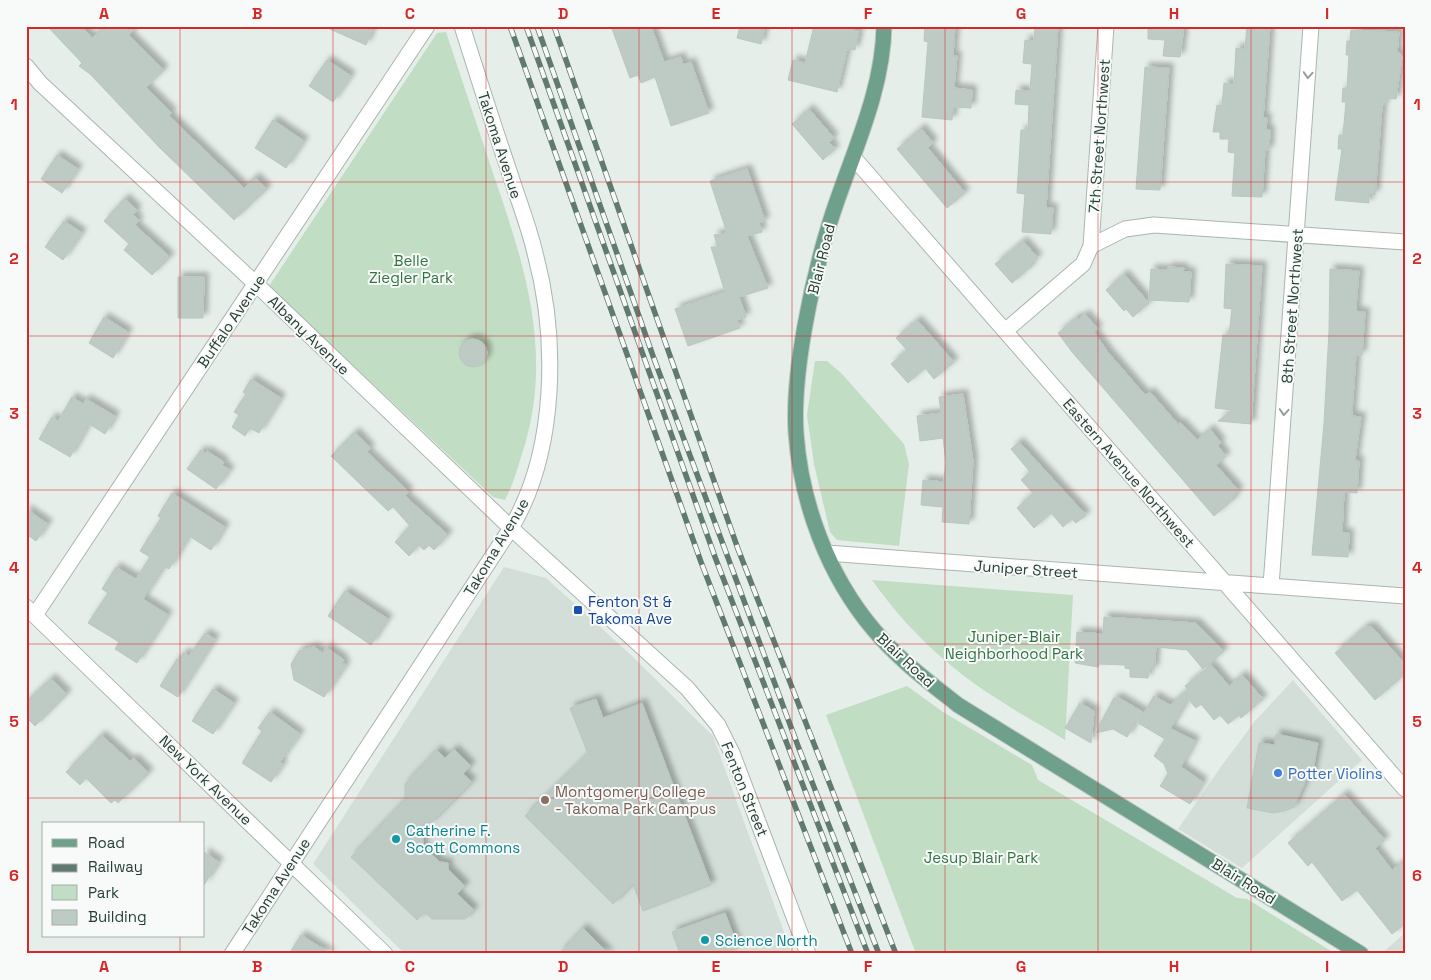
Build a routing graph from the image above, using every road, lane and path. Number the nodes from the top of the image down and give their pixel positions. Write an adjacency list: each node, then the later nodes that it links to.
1 (427, 26): 12 (street, Buffalo Avenue)
2 (462, 26): 14 (street, Takoma Avenue)
3 (884, 26): 8 (main road, Blair Road)
4 (1106, 26): 11 (street, 7th Street Northwest)
5 (1311, 26): 9 (street, 8th Street Northwest, one-way to 9)
6 (26, 66): 7 (street, Albany Avenue)
7 (33, 80): 12 (street, Albany Avenue)
8 (853, 157): 13 (street, Eastern Avenue Northwest); 15 (main road, Blair Road)
9 (1297, 235): 10 (street); 11 (street); 17 (street, 8th Street Northwest, one-way to 17)
10 (1405, 242)
11 (1091, 246): 13 (street)
12 (256, 284): 14 (street, Albany Avenue); 19 (street, Buffalo Avenue)
13 (1005, 331): 16 (street, Eastern Avenue Northwest)
14 (511, 528): 21 (street, Takoma Avenue); 24 (street, Fenton Street)
15 (827, 553): 16 (street, Juniper Street); 25 (main road, Blair Road)
16 (1224, 583): 17 (street, Juniper Street); 20 (street, Eastern Avenue Northwest)
17 (1271, 586): 18 (street, Juniper Street)
18 (1405, 596)
19 (30, 611): 21 (street, New York Avenue)
20 (1405, 789)
21 (292, 862): 22 (street, Takoma Avenue); 23 (street, New York Avenue)
22 (232, 954)
23 (385, 954)
24 (808, 954)
25 (1361, 954)

